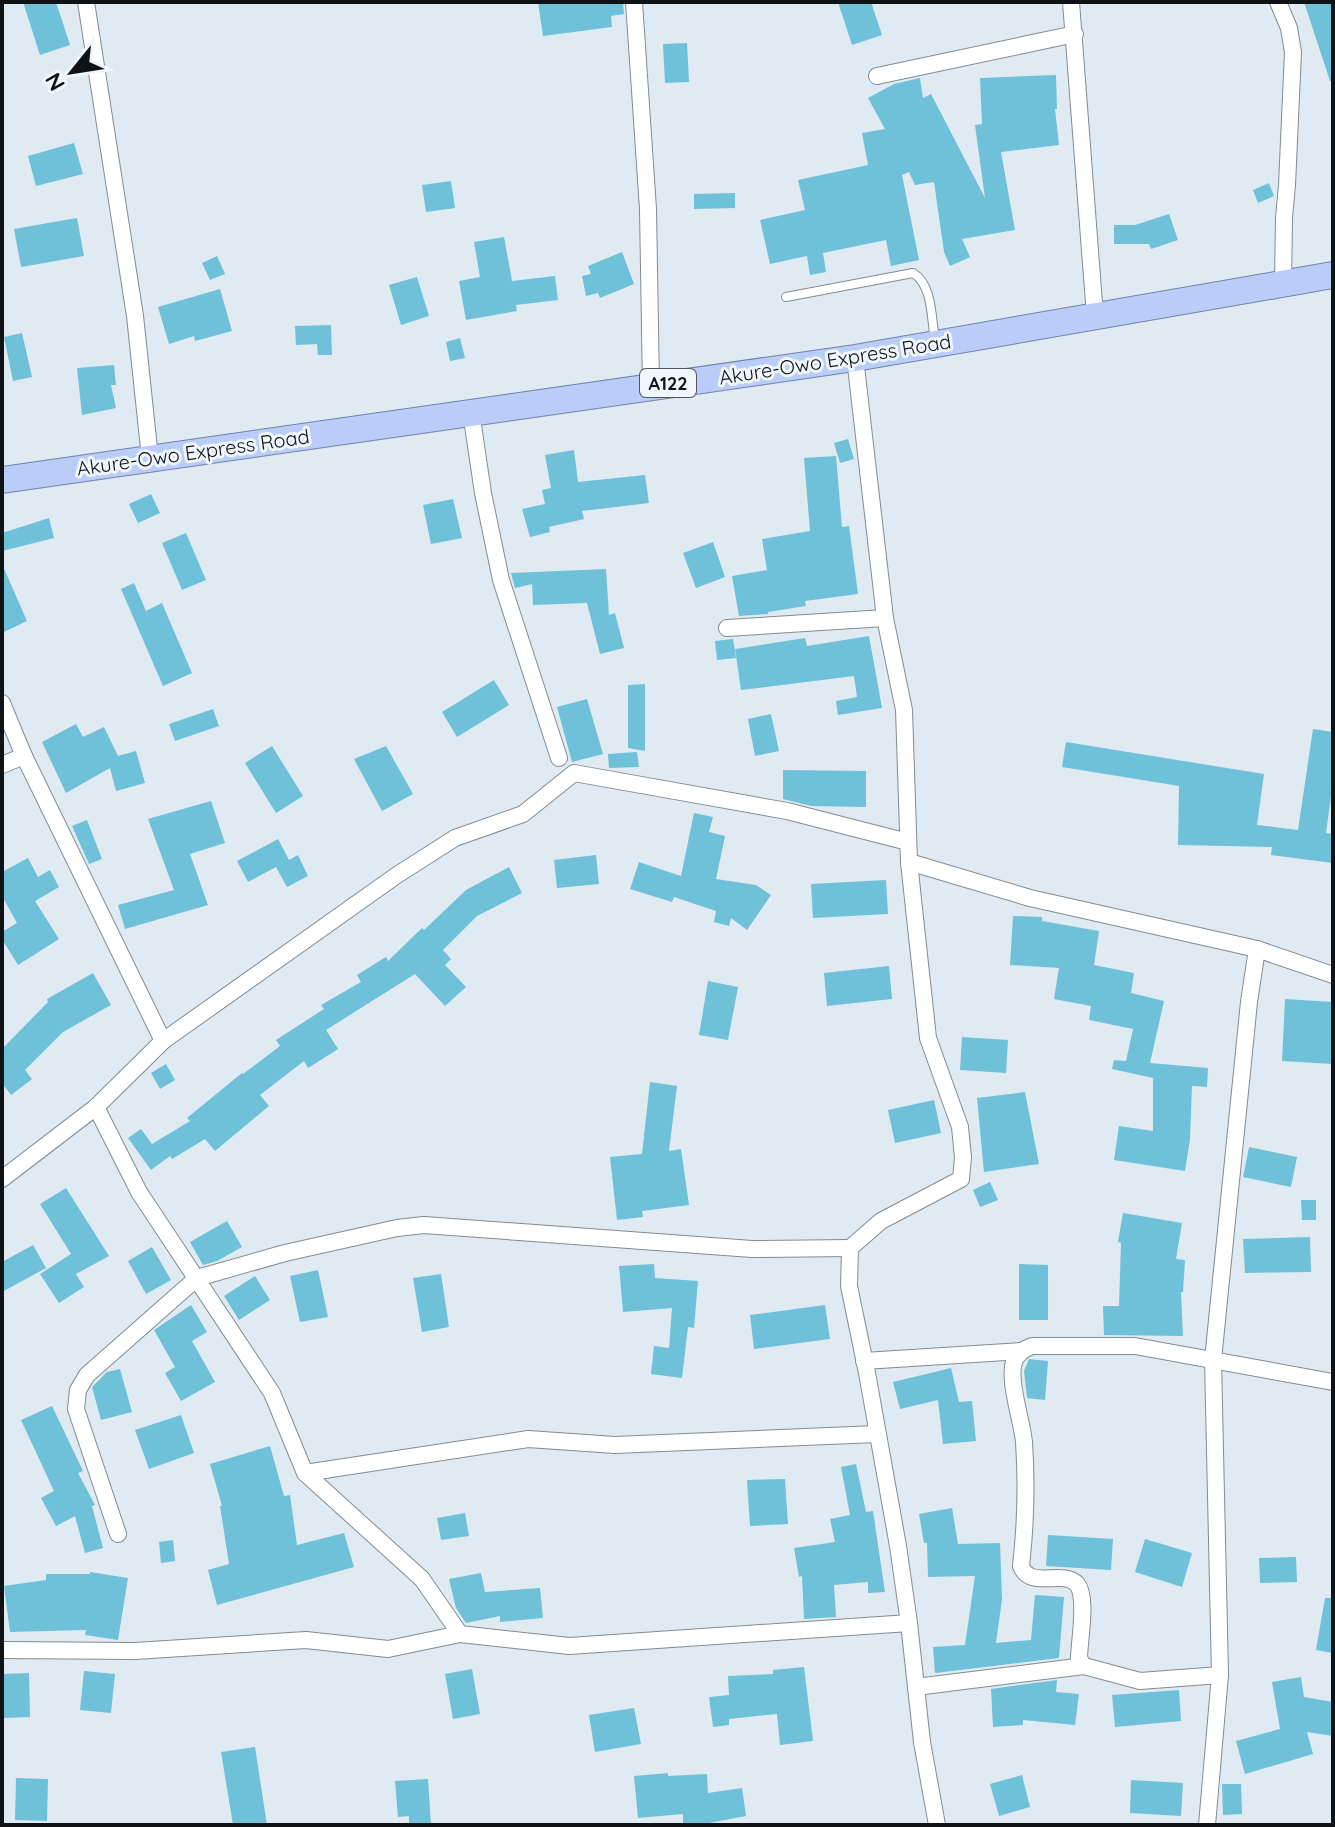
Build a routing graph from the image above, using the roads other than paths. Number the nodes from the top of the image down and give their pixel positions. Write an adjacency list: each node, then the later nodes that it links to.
1 (86, 2): 15 (street)
2 (634, 2): 13 (street)
3 (1071, 2): 5 (street)
4 (1278, 2): 8 (street)
5 (1075, 34): 6 (street); 10 (street)
6 (877, 76)
7 (1333, 275): 8 (highway, Akure-Owo Express Road / A122)
8 (1283, 283): 10 (highway, Akure-Owo Express Road / A122)
9 (786, 297): 11 (lane)
10 (1095, 316): 11 (highway, Akure-Owo Express Road / A122)
11 (935, 344): 12 (highway, Akure-Owo Express Road / A122)
12 (855, 358): 13 (highway, Akure-Owo Express Road / A122); 17 (street)
13 (651, 386): 14 (highway, Akure-Owo Express Road / A122)
14 (471, 412): 15 (highway, Akure-Owo Express Road / A122); 21 (street)
15 (150, 458): 16 (highway, Akure-Owo Express Road / A122)
16 (2, 480)
17 (885, 618): 18 (street); 23 (street)
18 (727, 628)
19 (2, 703): 20 (street)
20 (24, 756): 22 (street); 27 (street)
21 (559, 758)
22 (2, 765)
23 (908, 842): 24 (street); 27 (street)
24 (909, 862): 25 (street); 30 (street)
25 (1257, 949): 26 (street); 33 (street)
26 (1333, 975)
27 (163, 1041): 28 (street)
28 (96, 1107): 29 (street); 31 (street)
29 (2, 1179)
30 (850, 1248): 31 (street); 34 (street)
31 (197, 1278): 37 (street); 38 (street)
32 (1021, 1351): 33 (street); 34 (street); 42 (street)
33 (1213, 1360): 35 (street); 43 (street)
34 (864, 1361): 36 (street)
35 (1333, 1382)
36 (877, 1434): 37 (street); 39 (street)
37 (305, 1473): 40 (street)
38 (118, 1534)
39 (909, 1623): 40 (street); 44 (street)
40 (460, 1634): 41 (street)
41 (2, 1650)
42 (1084, 1666): 43 (street); 44 (street)
43 (1220, 1675): 46 (street)
44 (916, 1687): 45 (street)
45 (937, 1825)
46 (1207, 1825)

